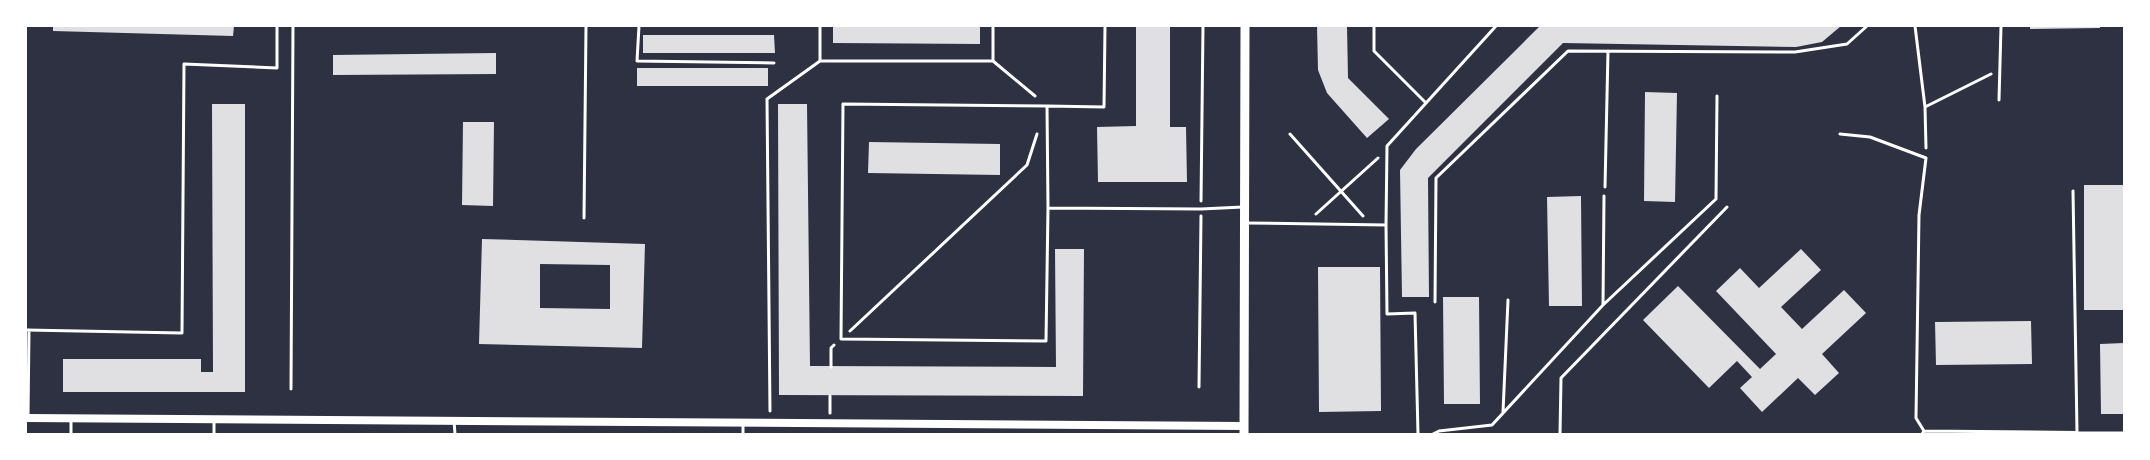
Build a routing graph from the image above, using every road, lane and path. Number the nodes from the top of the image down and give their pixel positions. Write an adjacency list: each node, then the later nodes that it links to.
1 (277, 26): 42 (lane)
2 (293, 26): 45 (path)
3 (586, 26): 34 (lane)
4 (639, 26): 17 (lane)
5 (820, 26): 16 (path)
6 (993, 26): 15 (path)
7 (1105, 26): 22 (lane)
8 (1245, 26): 31 (main road)
9 (1374, 26): 21 (lane)
10 (1497, 26): 21 (lane)
11 (1867, 26): 14 (path)
12 (1915, 26): 23 (path)
13 (2001, 26): 18 (lane)
14 (1608, 51): 30 (path); 40 (path)
15 (993, 60): 16 (path); 22 (path)
16 (820, 61): 52 (path)
17 (774, 63)
18 (2000, 69): 20 (lane); 23 (path)
19 (1717, 96): 41 (lane)
20 (1999, 100)
21 (1426, 103): 26 (lane)
22 (1047, 106): 33 (lane); 43 (path); 43 (lane)
23 (1925, 107): 27 (path)
24 (1290, 134): 29 (path)
25 (1840, 134): 27 (lane)
26 (1386, 151): 29 (path); 38 (lane)
27 (1926, 158): 57 (lane)
28 (2073, 191): 55 (lane)
29 (1341, 192): 36 (path); 37 (path)
30 (1604, 196): 41 (lane)
31 (1244, 207): 33 (lane); 35 (main road)
32 (1727, 207): 64 (path)
33 (1047, 208): 43 (lane)
34 (584, 218)
35 (1244, 223): 36 (lane); 54 (main road)
36 (1306, 224): 37 (lane)
37 (1371, 225): 38 (lane)
38 (1386, 225): 62 (lane)
39 (1508, 300): 46 (lane)
40 (1435, 302)
41 (1603, 305): 46 (lane)
42 (27, 330): 47 (lane)
43 (841, 339): 44 (path)
44 (831, 366)
45 (291, 389)
46 (1503, 414): 63 (lane)
47 (27, 418): 48 (street)
48 (71, 419): 49 (street); 58 (lane)
49 (214, 420): 50 (street); 59 (lane)
50 (454, 421): 51 (street); 60 (lane)
51 (742, 423): 52 (street); 61 (lane)
52 (770, 423): 53 (street)
53 (1101, 430): 54 (street)
54 (1244, 430)
55 (2077, 432): 56 (lane); 57 (lane)
56 (2124, 432)
57 (1923, 433)
58 (71, 435)
59 (214, 435)
60 (455, 435)
61 (743, 435)
62 (1418, 435)
63 (1433, 435)
64 (1560, 435)

